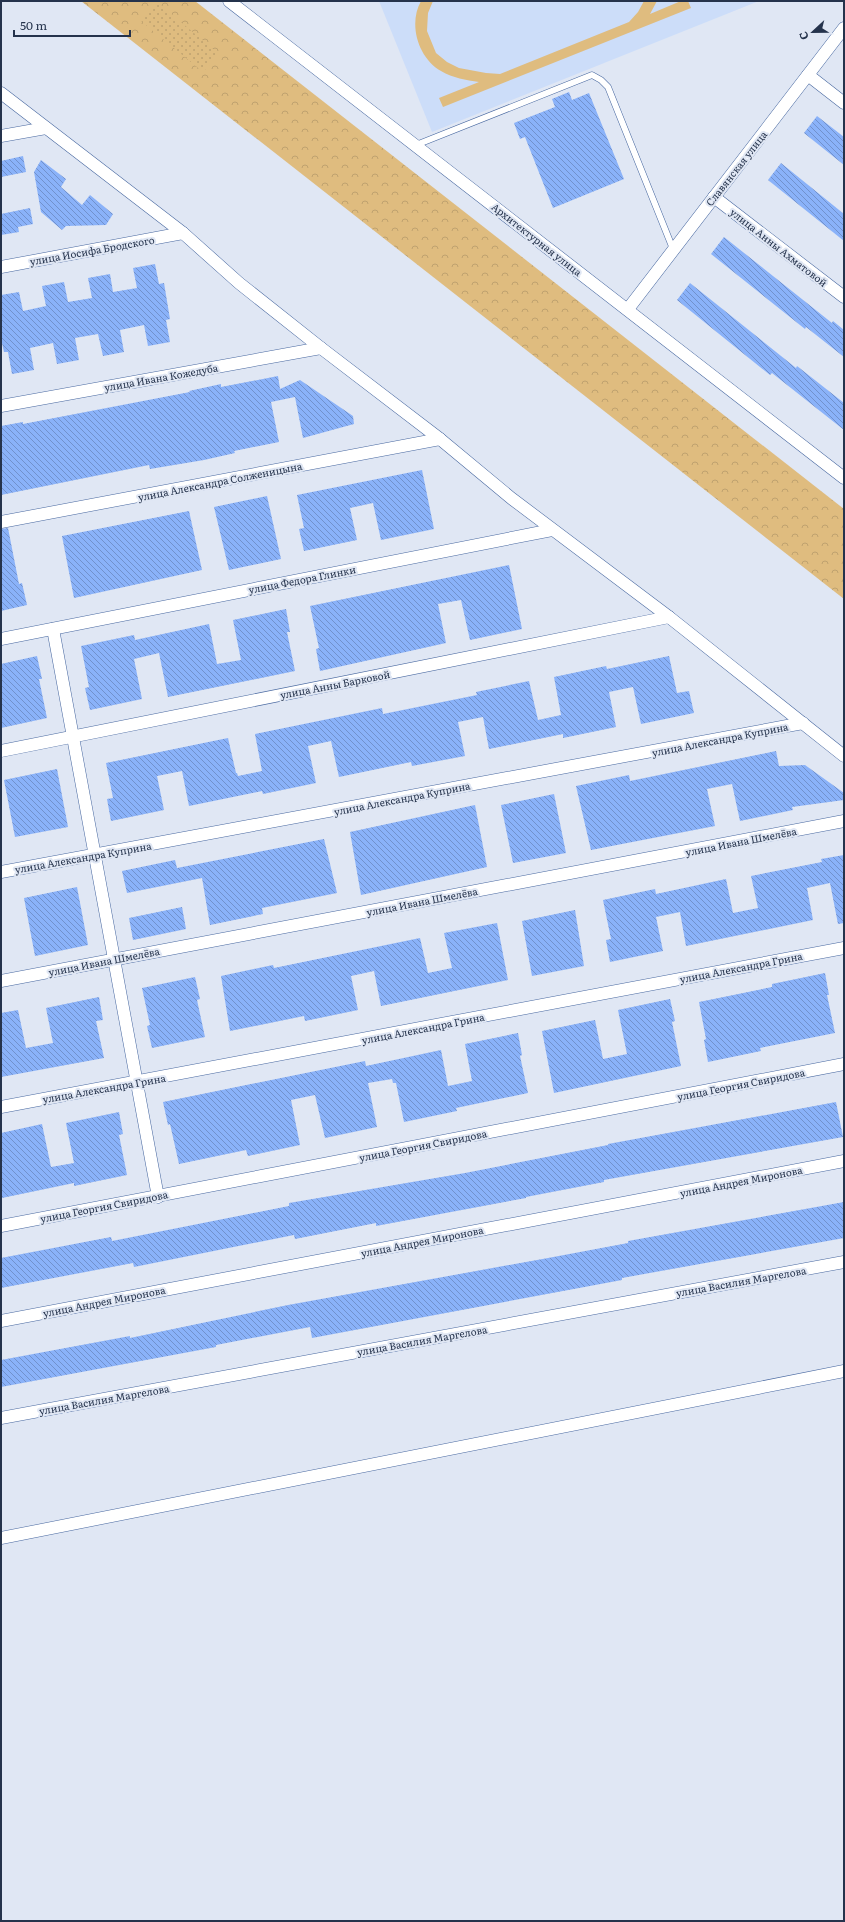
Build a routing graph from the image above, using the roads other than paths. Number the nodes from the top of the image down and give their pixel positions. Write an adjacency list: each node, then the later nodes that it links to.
1 (230, 1): 8 (street, Архитектурная улица)
2 (844, 28): 3 (street, Славянская улица)
3 (808, 75): 5 (street); 9 (street, Славянская улица)
4 (1, 93): 6 (street)
5 (844, 102)
6 (46, 128): 7 (street); 10 (street)
7 (1, 136)
8 (416, 145): 11 (lane); 14 (street, Архитектурная улица)
9 (714, 197): 11 (street, Славянская улица); 13 (street, улица Анны Ахматовой)
10 (183, 233): 12 (street, улица Иосифа Бродского); 15 (street)
11 (673, 250): 14 (street, Славянская улица)
12 (1, 267)
13 (844, 297)
14 (628, 309): 18 (street, Архитектурная улица)
15 (321, 348): 16 (street, улица Ивана Кожедуба); 17 (street)
16 (1, 406)
17 (440, 439): 19 (street, улица Александра Солженицына); 20 (street)
18 (844, 478)
19 (1, 522)
20 (552, 530): 21 (street); 22 (street, улица Федора Глинки)
21 (669, 617): 24 (street); 25 (street, улица Анны Барковой)
22 (52, 629): 23 (street, улица Федора Глинки); 25 (street)
23 (1, 639)
24 (803, 723): 27 (street); 29 (street, улица Александра Куприна)
25 (73, 738): 26 (street, улица Анны Барковой); 29 (street)
26 (1, 751)
27 (844, 756)
28 (844, 821): 32 (street, улица Ивана Шмелёва)
29 (94, 855): 30 (street, улица Александра Куприна); 32 (street)
30 (1, 872)
31 (844, 948): 35 (street, улица Александра Грина)
32 (114, 959): 33 (street, улица Ивана Шмелёва); 35 (street)
33 (1, 981)
34 (844, 1064): 38 (street, улица Георгия Свиридова)
35 (136, 1082): 36 (street, улица Александра Грина); 38 (street)
36 (1, 1107)
37 (844, 1162): 41 (street, улица Андрея Миронова)
38 (158, 1196): 39 (street, улица Георгия Свиридова)
39 (1, 1226)
40 (844, 1262): 43 (street, улица Василия Маргелова)
41 (1, 1321)
42 (844, 1371): 44 (street)
43 (1, 1418)
44 (1, 1538)

